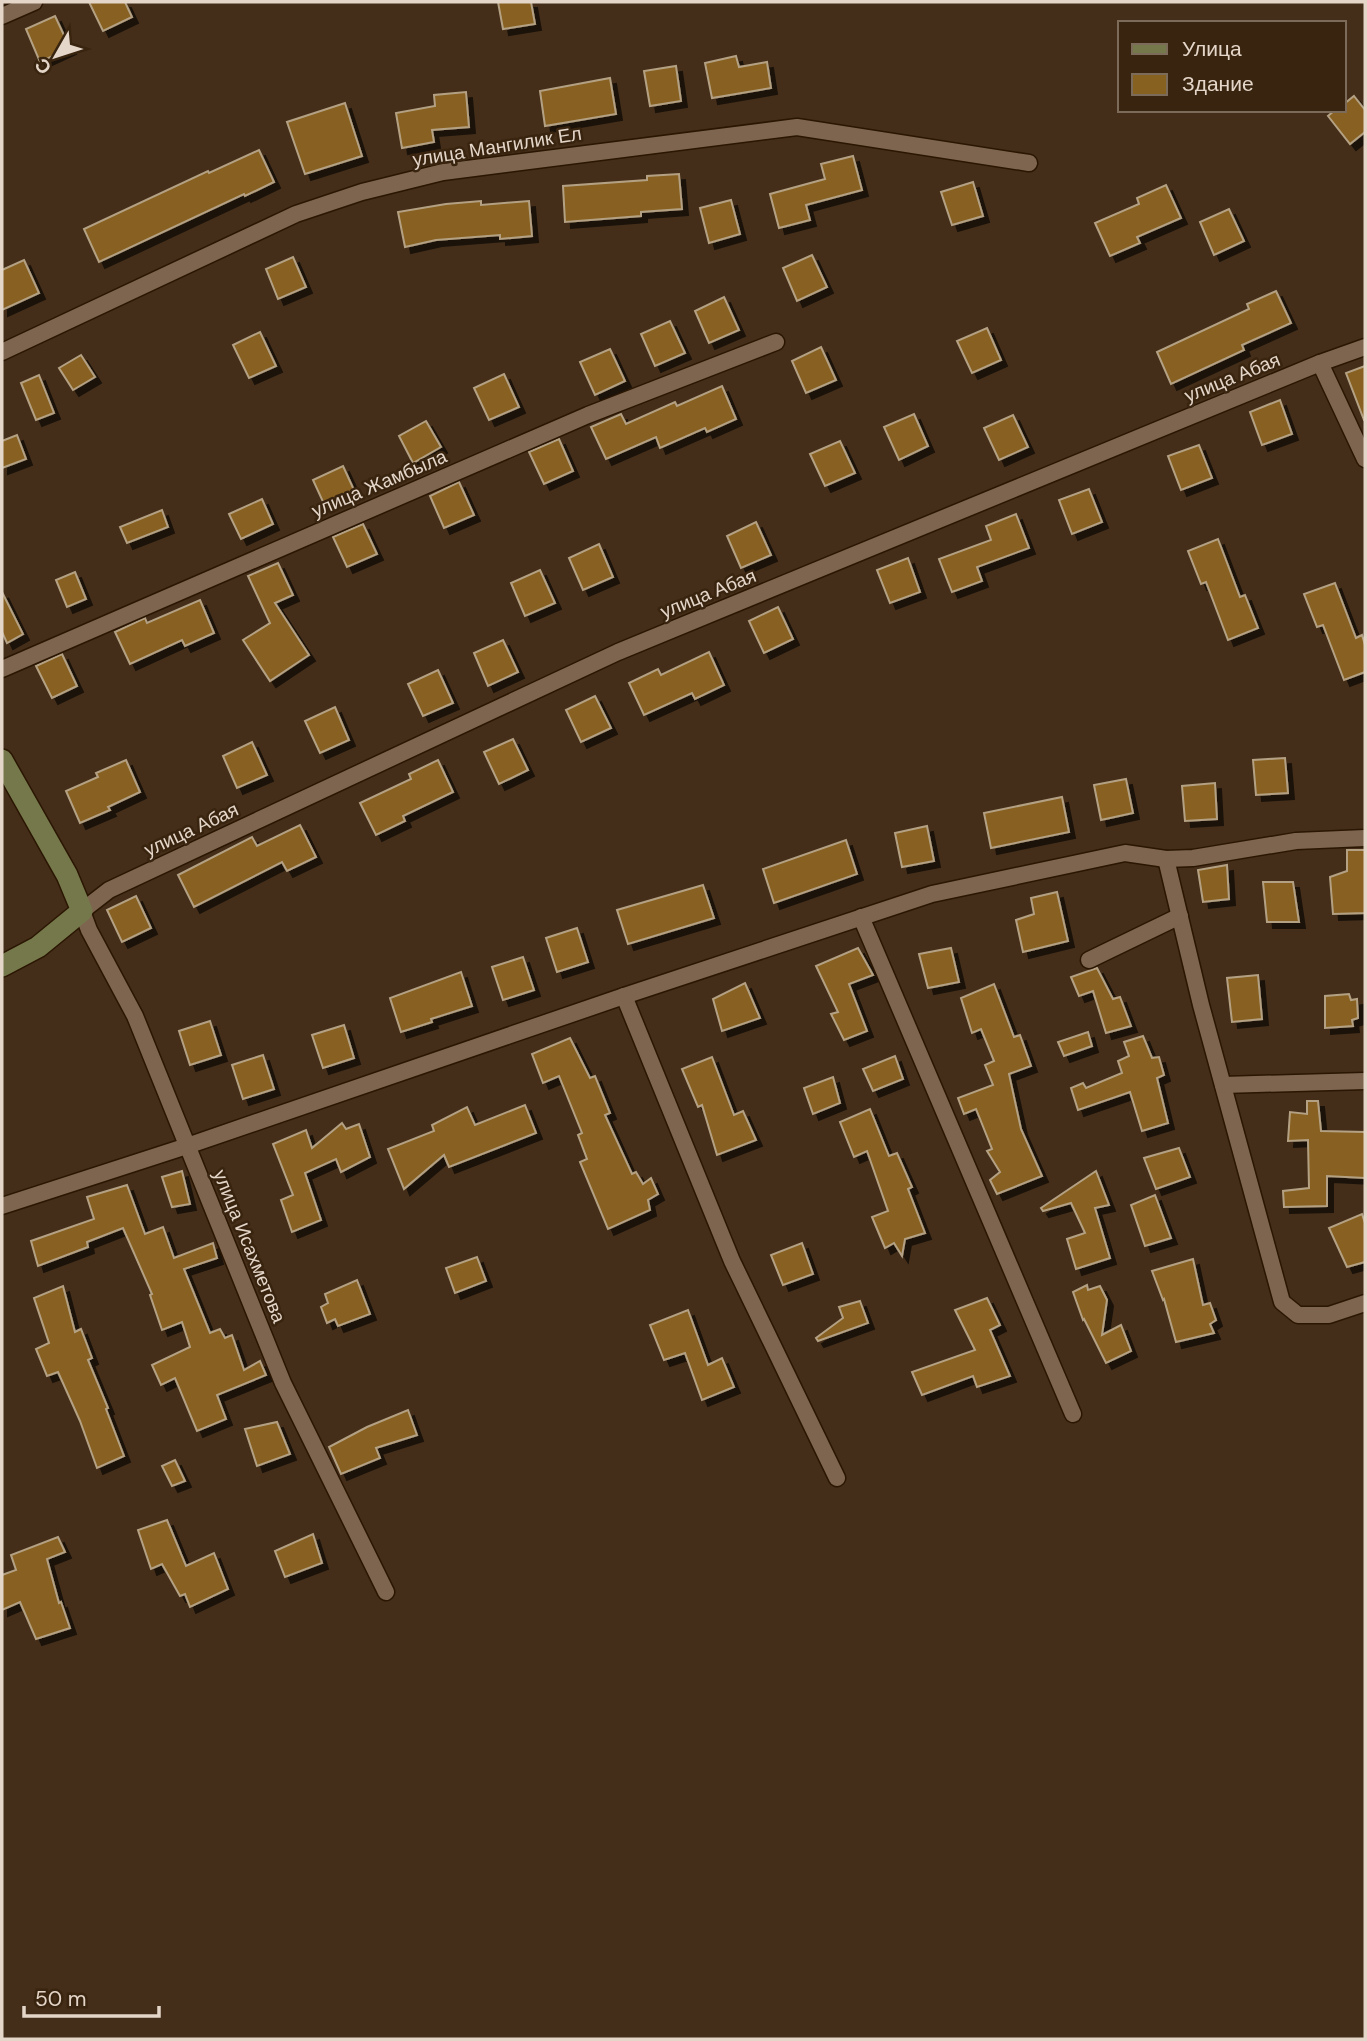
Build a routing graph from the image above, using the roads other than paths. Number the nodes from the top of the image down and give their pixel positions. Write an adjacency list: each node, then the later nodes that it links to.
1 (34, 2): 2 (street)
2 (2, 16)
3 (1029, 163): 6 (street, улица Мангилик Ел)
4 (775, 342): 9 (street, улица Жамбыла)
5 (1365, 347): 7 (street, улица Абая)
6 (2, 352)
7 (1320, 363): 8 (street); 13 (street, улица Абая)
8 (1365, 459)
9 (2, 669)
10 (2, 760): 13 (street)
11 (1365, 838): 12 (street)
12 (1166, 859): 14 (street); 15 (street)
13 (82, 911): 17 (street); 21 (street, улица Исахметова)
14 (861, 916): 18 (street); 24 (street)
15 (1180, 916): 16 (street); 20 (street)
16 (1089, 960)
17 (2, 966)
18 (624, 996): 21 (street); 25 (street)
19 (1365, 1081): 20 (street)
20 (1223, 1085): 23 (street)
21 (187, 1146): 22 (street); 26 (street, улица Исахметова)
22 (2, 1206)
23 (1365, 1303)
24 (1073, 1414)
25 (836, 1478)
26 (386, 1592)

